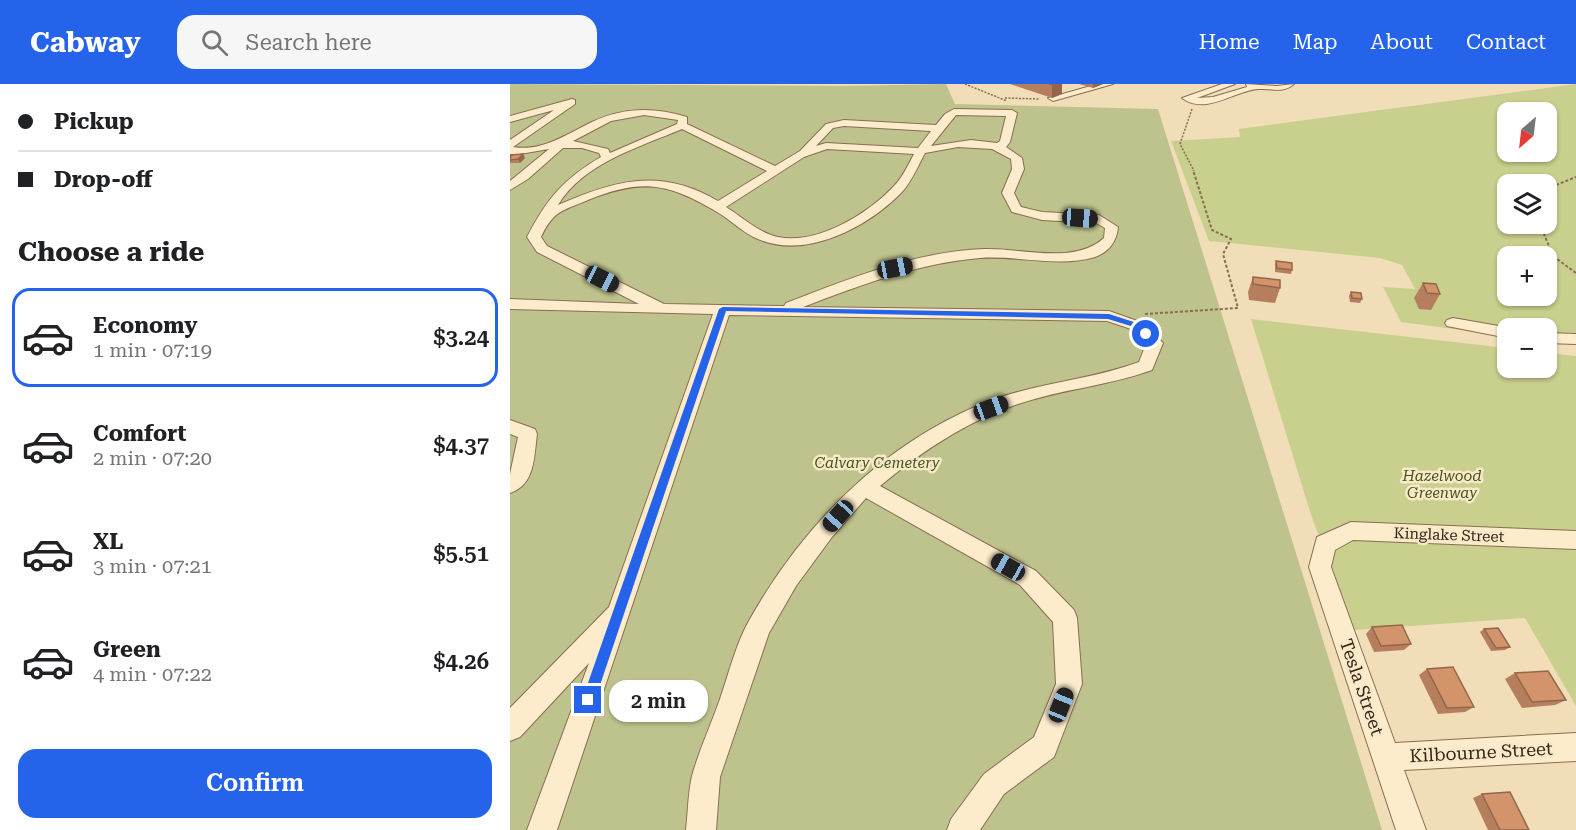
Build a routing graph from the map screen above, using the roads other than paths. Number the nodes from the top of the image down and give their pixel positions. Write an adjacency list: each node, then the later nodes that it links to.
1 (1109, 84): 5 (street)
2 (1231, 84): 4 (street)
3 (1290, 84): 4 (street)
4 (1255, 85)
5 (1053, 98)
6 (510, 119): 12 (street)
7 (682, 125): 9 (street); 15 (street); 16 (street)
8 (936, 133): 10 (street); 11 (street); 13 (street); 14 (street)
9 (561, 144): 12 (street); 15 (street); 17 (street)
10 (952, 144): 11 (street); 13 (street)
11 (1000, 147): 23 (street)
12 (510, 148)
13 (921, 151): 14 (street); 18 (street)
14 (800, 155): 16 (street)
15 (607, 159): 19 (street)
16 (776, 171): 18 (street)
17 (510, 186)
18 (717, 207): 19 (street)
19 (545, 215): 21 (street)
20 (510, 304): 21 (street)
21 (661, 309): 22 (street)
22 (723, 309): 23 (street); 33 (street)
23 (781, 310): 30 (street)
24 (1453, 323): 25 (street)
25 (1497, 331)
26 (1557, 338): 27 (street)
27 (1576, 339)
28 (510, 427): 29 (street)
29 (510, 485)
30 (864, 486): 38 (street); 39 (street)
31 (1576, 540): 32 (street, Kinglake Street)
32 (1324, 544): 36 (street, Tesla Street)
33 (619, 614): 34 (street); 37 (street)
34 (510, 727)
35 (1576, 747): 36 (street, Kilbourne Street)
36 (1386, 757): 40 (street, Tesla Street)
37 (542, 830)
38 (700, 830)
39 (962, 830)
40 (1411, 830)

